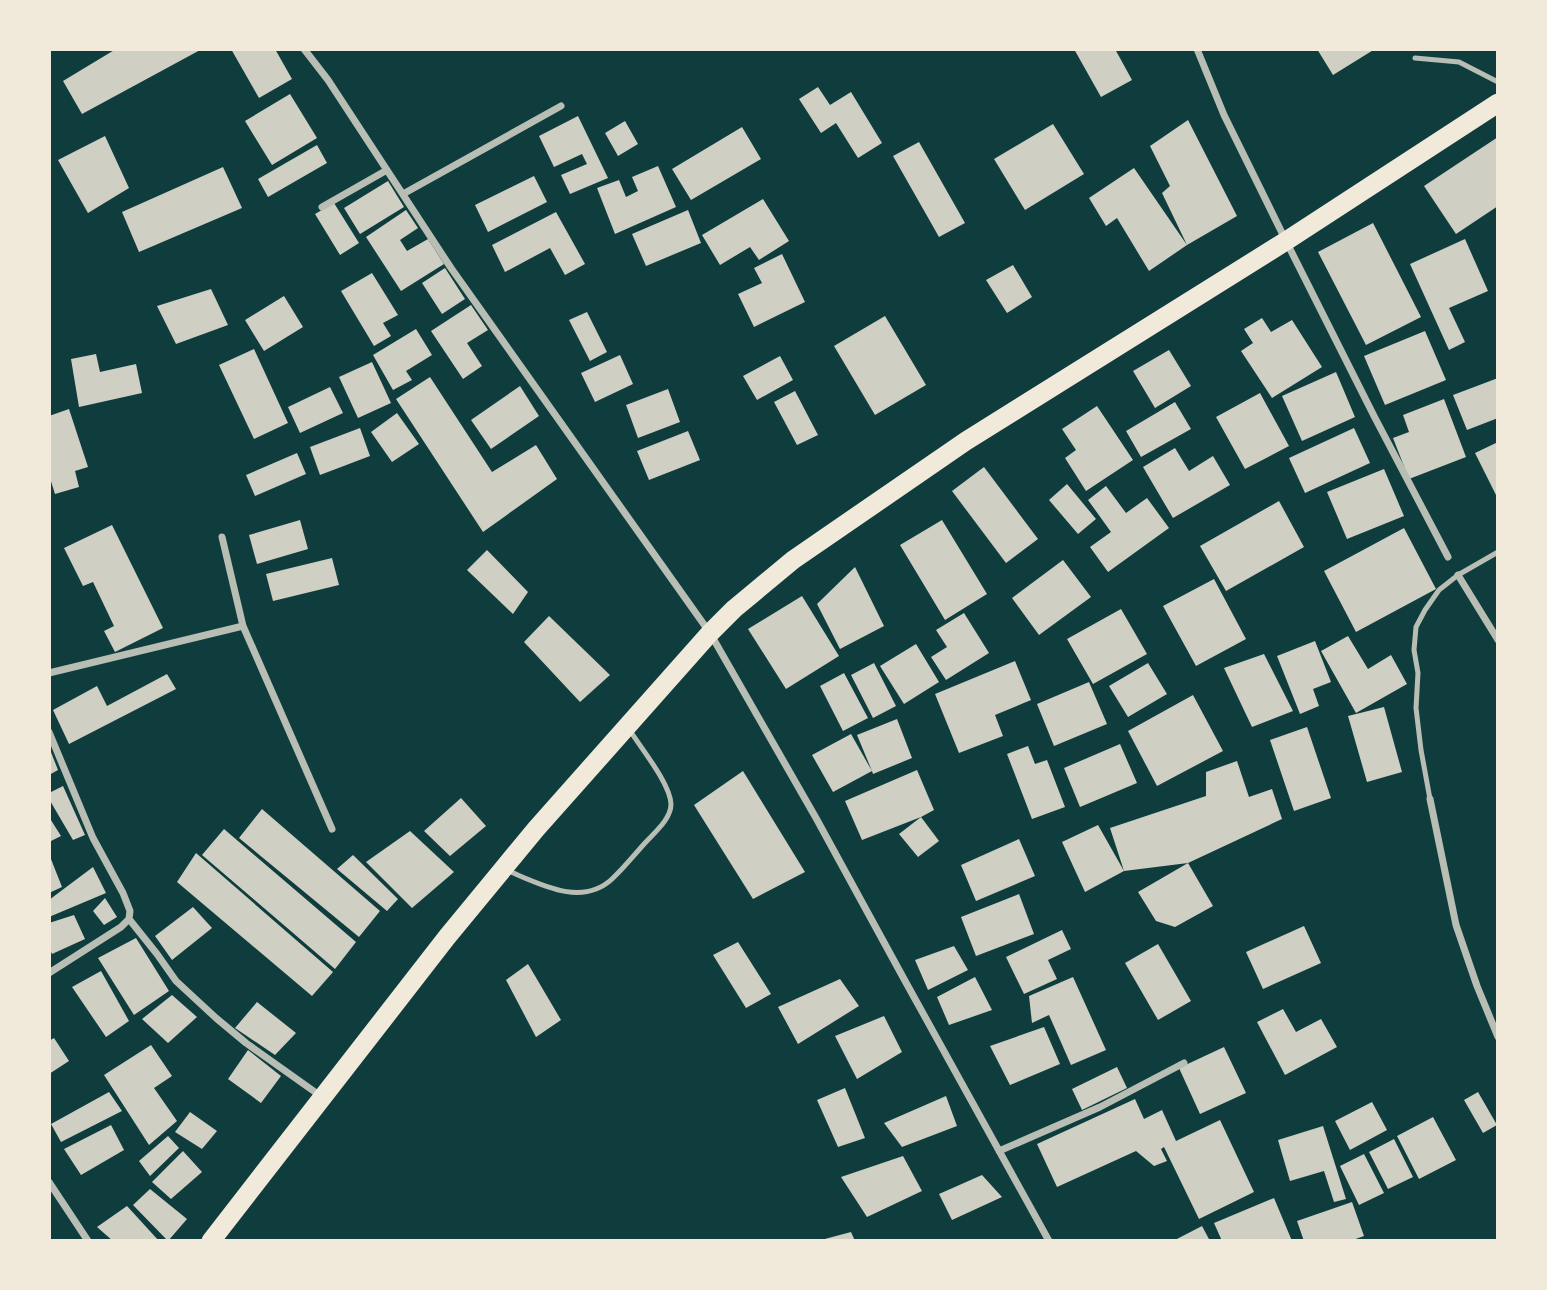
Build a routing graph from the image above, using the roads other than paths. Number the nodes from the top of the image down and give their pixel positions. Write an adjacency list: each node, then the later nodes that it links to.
1 (304, 49): 7 (street)
2 (1197, 49): 10 (street)
3 (1415, 58): 4 (lane)
4 (1498, 82)
5 (1498, 103): 10 (highway)
6 (561, 106): 8 (street)
7 (387, 170): 8 (street); 9 (street)
8 (403, 194): 16 (street)
9 (322, 207)
10 (1286, 242): 13 (street); 16 (highway)
11 (222, 537): 15 (street)
12 (1498, 552): 14 (lane)
13 (1448, 557)
14 (1458, 575): 17 (street); 21 (lane)
15 (243, 626): 18 (street); 22 (street)
16 (710, 634): 19 (highway); 29 (street)
17 (1498, 640)
18 (49, 673)
19 (627, 726): 23 (highway); 23 (lane)
20 (49, 732): 24 (street)
21 (1430, 799): 26 (street)
22 (332, 829)
23 (503, 869): 28 (highway)
24 (129, 919): 25 (street); 28 (street)
25 (49, 973)
26 (1498, 1037)
27 (1184, 1063): 29 (street)
28 (323, 1098): 32 (highway)
29 (999, 1151): 33 (street)
30 (49, 1182): 31 (street)
31 (88, 1241)
32 (211, 1241)
33 (1049, 1241)

